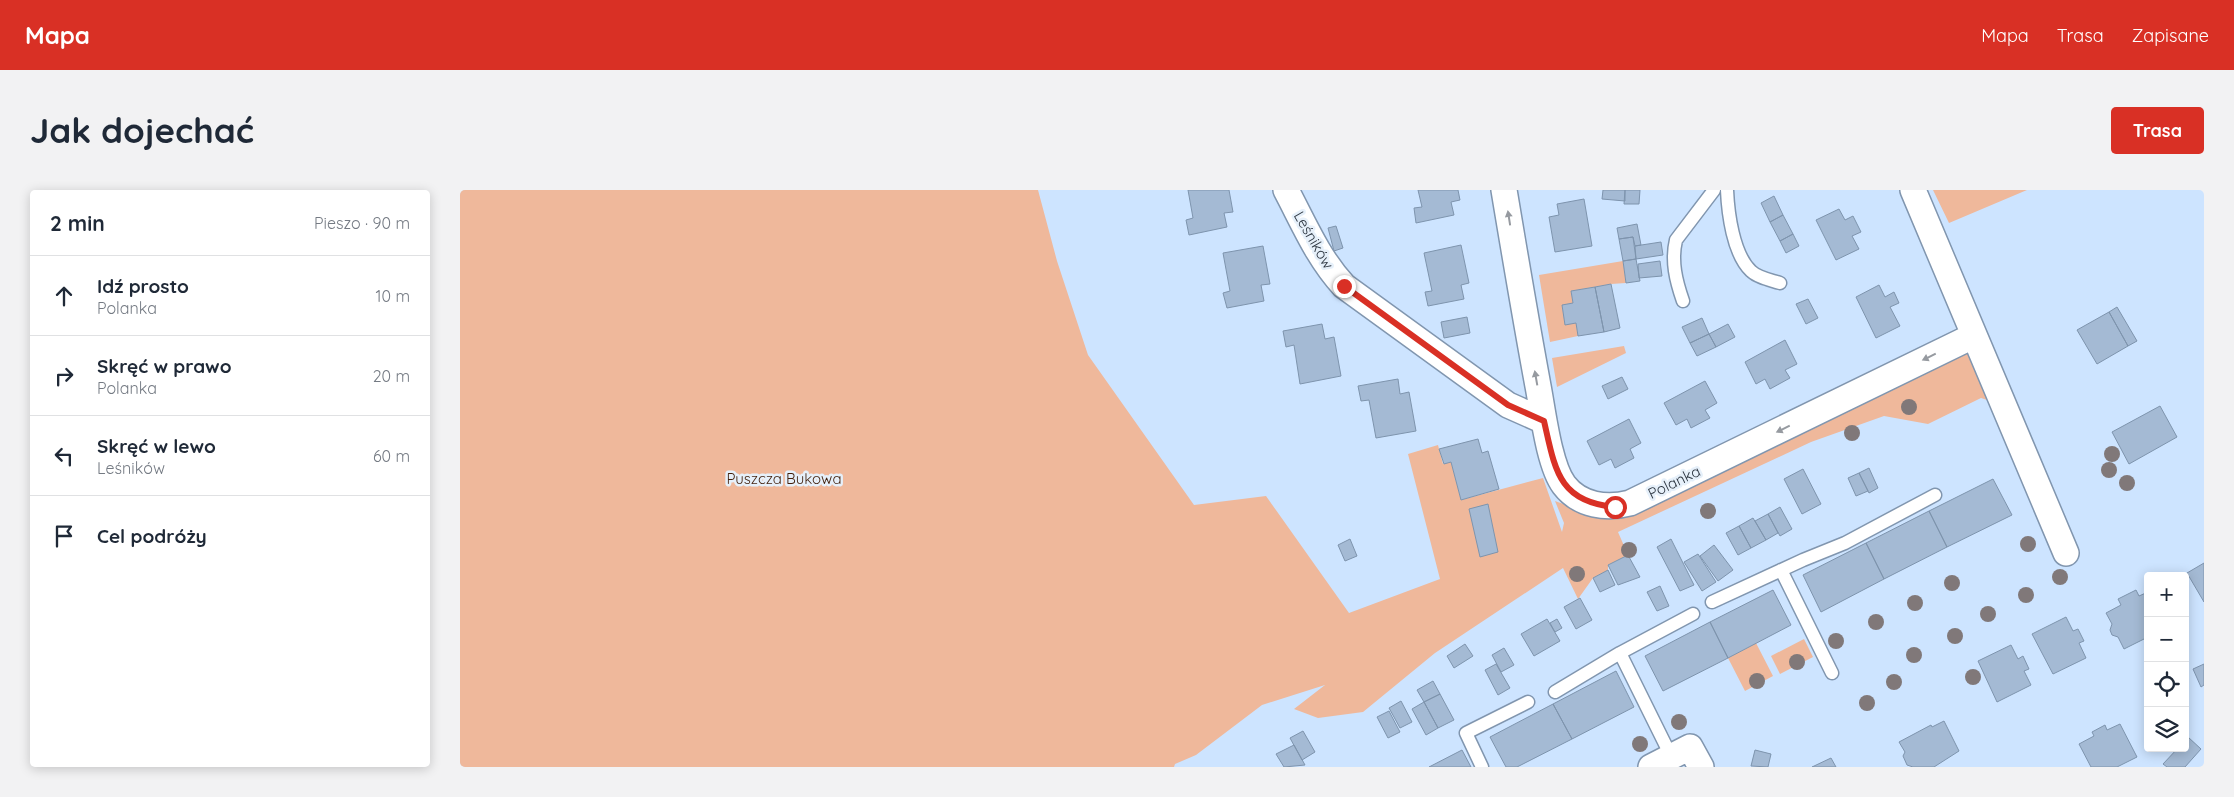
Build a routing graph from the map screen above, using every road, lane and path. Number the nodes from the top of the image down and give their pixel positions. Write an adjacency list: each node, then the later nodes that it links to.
1 (1286, 190): 9 (street, Leśników)
2 (1504, 190): 9 (street, Polanka, one-way to 2)
3 (1714, 190): 7 (lane)
4 (1727, 190): 6 (lane)
5 (1913, 190): 8 (street)
6 (1780, 283)
7 (1683, 302)
8 (1973, 336): 9 (street, Polanka, one-way to 9); 11 (street)
9 (1544, 421)
10 (1935, 495): 12 (lane)
11 (2066, 553)
12 (1781, 570): 13 (lane); 16 (lane)
13 (1712, 602)
14 (1693, 614): 15 (lane)
15 (1620, 653): 17 (lane); 19 (lane)
16 (1832, 673)
17 (1555, 692)
18 (1528, 702): 20 (lane)
19 (1678, 759)
20 (1482, 767)

